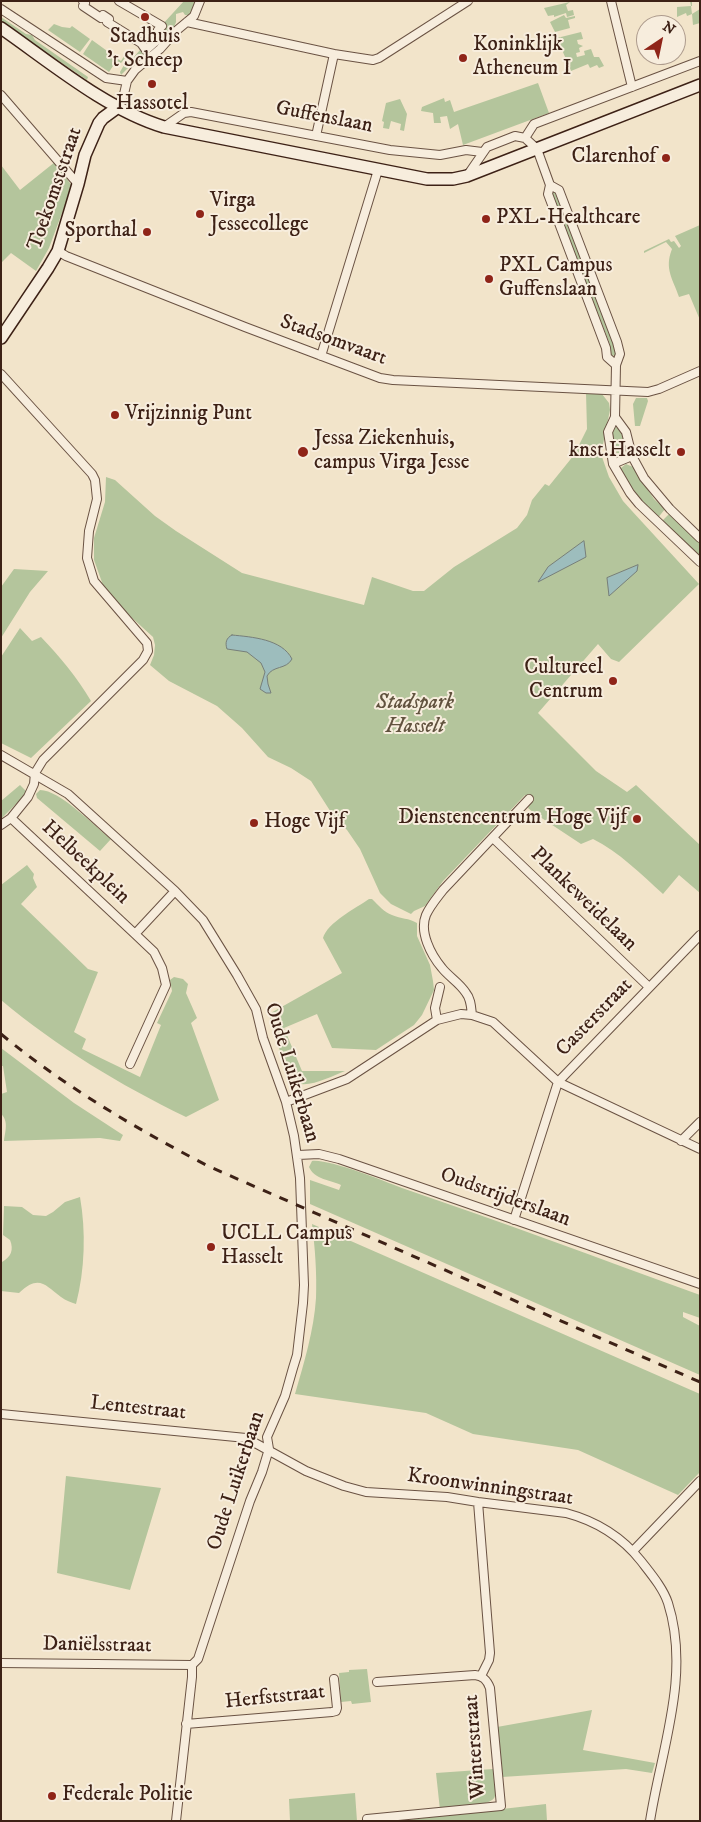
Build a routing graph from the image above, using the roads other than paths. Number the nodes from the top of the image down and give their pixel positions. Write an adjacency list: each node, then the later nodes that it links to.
1 (83, 1): 2 (street)
2 (119, 1)
3 (200, 1): 7 (street)
4 (468, 1): 9 (street)
5 (611, 1): 13 (street)
6 (1, 9): 11 (street)
7 (187, 22): 9 (street); 11 (street)
8 (1, 28): 15 (main road, Guffenslaan)
9 (334, 54): 17 (street)
10 (700, 61): 13 (street)
11 (127, 80): 15 (street)
12 (700, 85): 19 (main road, Guffenslaan)
13 (632, 87): 18 (street)
14 (1, 94): 23 (street)
15 (118, 107): 16 (main road, Guffenslaan); 23 (main road, Toekomststraat)
16 (164, 127): 17 (street, Guffenslaan); 21 (main road, Guffenslaan)
17 (316, 136): 20 (street, Guffenslaan)
18 (525, 138): 19 (street); 20 (street, Guffenslaan)
19 (537, 149): 22 (main road, Guffenslaan); 24 (street)
20 (482, 152): 22 (street, Guffenslaan)
21 (378, 170): 22 (main road, Guffenslaan); 27 (street)
22 (467, 176)
23 (78, 184): 25 (main road, Toekomststraat)
24 (550, 185): 28 (street); 28 (street)
25 (58, 251): 26 (main road, Toekomststraat); 27 (street, Stadsomvaart)
26 (1, 338)
27 (320, 356): 31 (street, Stadsomvaart)
28 (616, 365): 31 (street)
29 (700, 371): 31 (street, Stadsomvaart)
30 (1, 374): 38 (street, Helbeekplein)
31 (616, 391): 32 (street)
32 (615, 417): 33 (street); 34 (street)
33 (632, 456): 34 (street); 35 (street)
34 (613, 464): 36 (street)
35 (700, 538)
36 (700, 562)
37 (1, 755): 38 (street, Oude Luikerbaan)
38 (35, 774): 40 (street, Helbeekplein); 43 (street, Oude Luikerbaan)
39 (529, 799): 42 (street)
40 (11, 818): 41 (street, Helbeekplein); 44 (street, Helbeekplein)
41 (1, 826)
42 (493, 838): 47 (street, Plankeweidelaan); 48 (street)
43 (175, 890): 44 (street, Helbeekplein); 52 (street, Oude Luikerbaan)
44 (135, 934): 50 (street, Helbeekplein)
45 (700, 935): 47 (street, Casterstraat)
46 (440, 987): 49 (street)
47 (649, 987): 51 (street, Casterstraat)
48 (472, 1015): 49 (street); 51 (street)
49 (437, 1020): 52 (street)
50 (130, 1064)
51 (558, 1082): 54 (street); 57 (street)
52 (286, 1102): 56 (street, Oude Luikerbaan)
53 (700, 1122): 54 (street)
54 (681, 1141): 55 (street)
55 (700, 1149)
56 (298, 1155): 57 (street, Oudstrijderslaan); 60 (street, Oude Luikerbaan)
57 (514, 1220): 58 (street, Oudstrijderslaan)
58 (700, 1284)
59 (1, 1414): 60 (street, Lentestraat)
60 (268, 1449): 62 (street, Kroonwinningstraat); 65 (street, Oude Luikerbaan)
61 (700, 1482): 63 (street)
62 (478, 1502): 63 (street, Kroonwinningstraat); 66 (street, Winterstraat)
63 (633, 1551): 72 (street, Kroonwinningstraat)
64 (1, 1663): 65 (street, Daniëlsstraat)
65 (192, 1665): 69 (street, Oude Luikerbaan)
66 (481, 1676): 68 (street, Winterstraat); 70 (street, Winterstraat)
67 (334, 1679): 69 (street, Herfststraat)
68 (378, 1682)
69 (186, 1724): 71 (street, Oude Luikerbaan)
70 (367, 1819)
71 (176, 1821)
72 (650, 1821)

